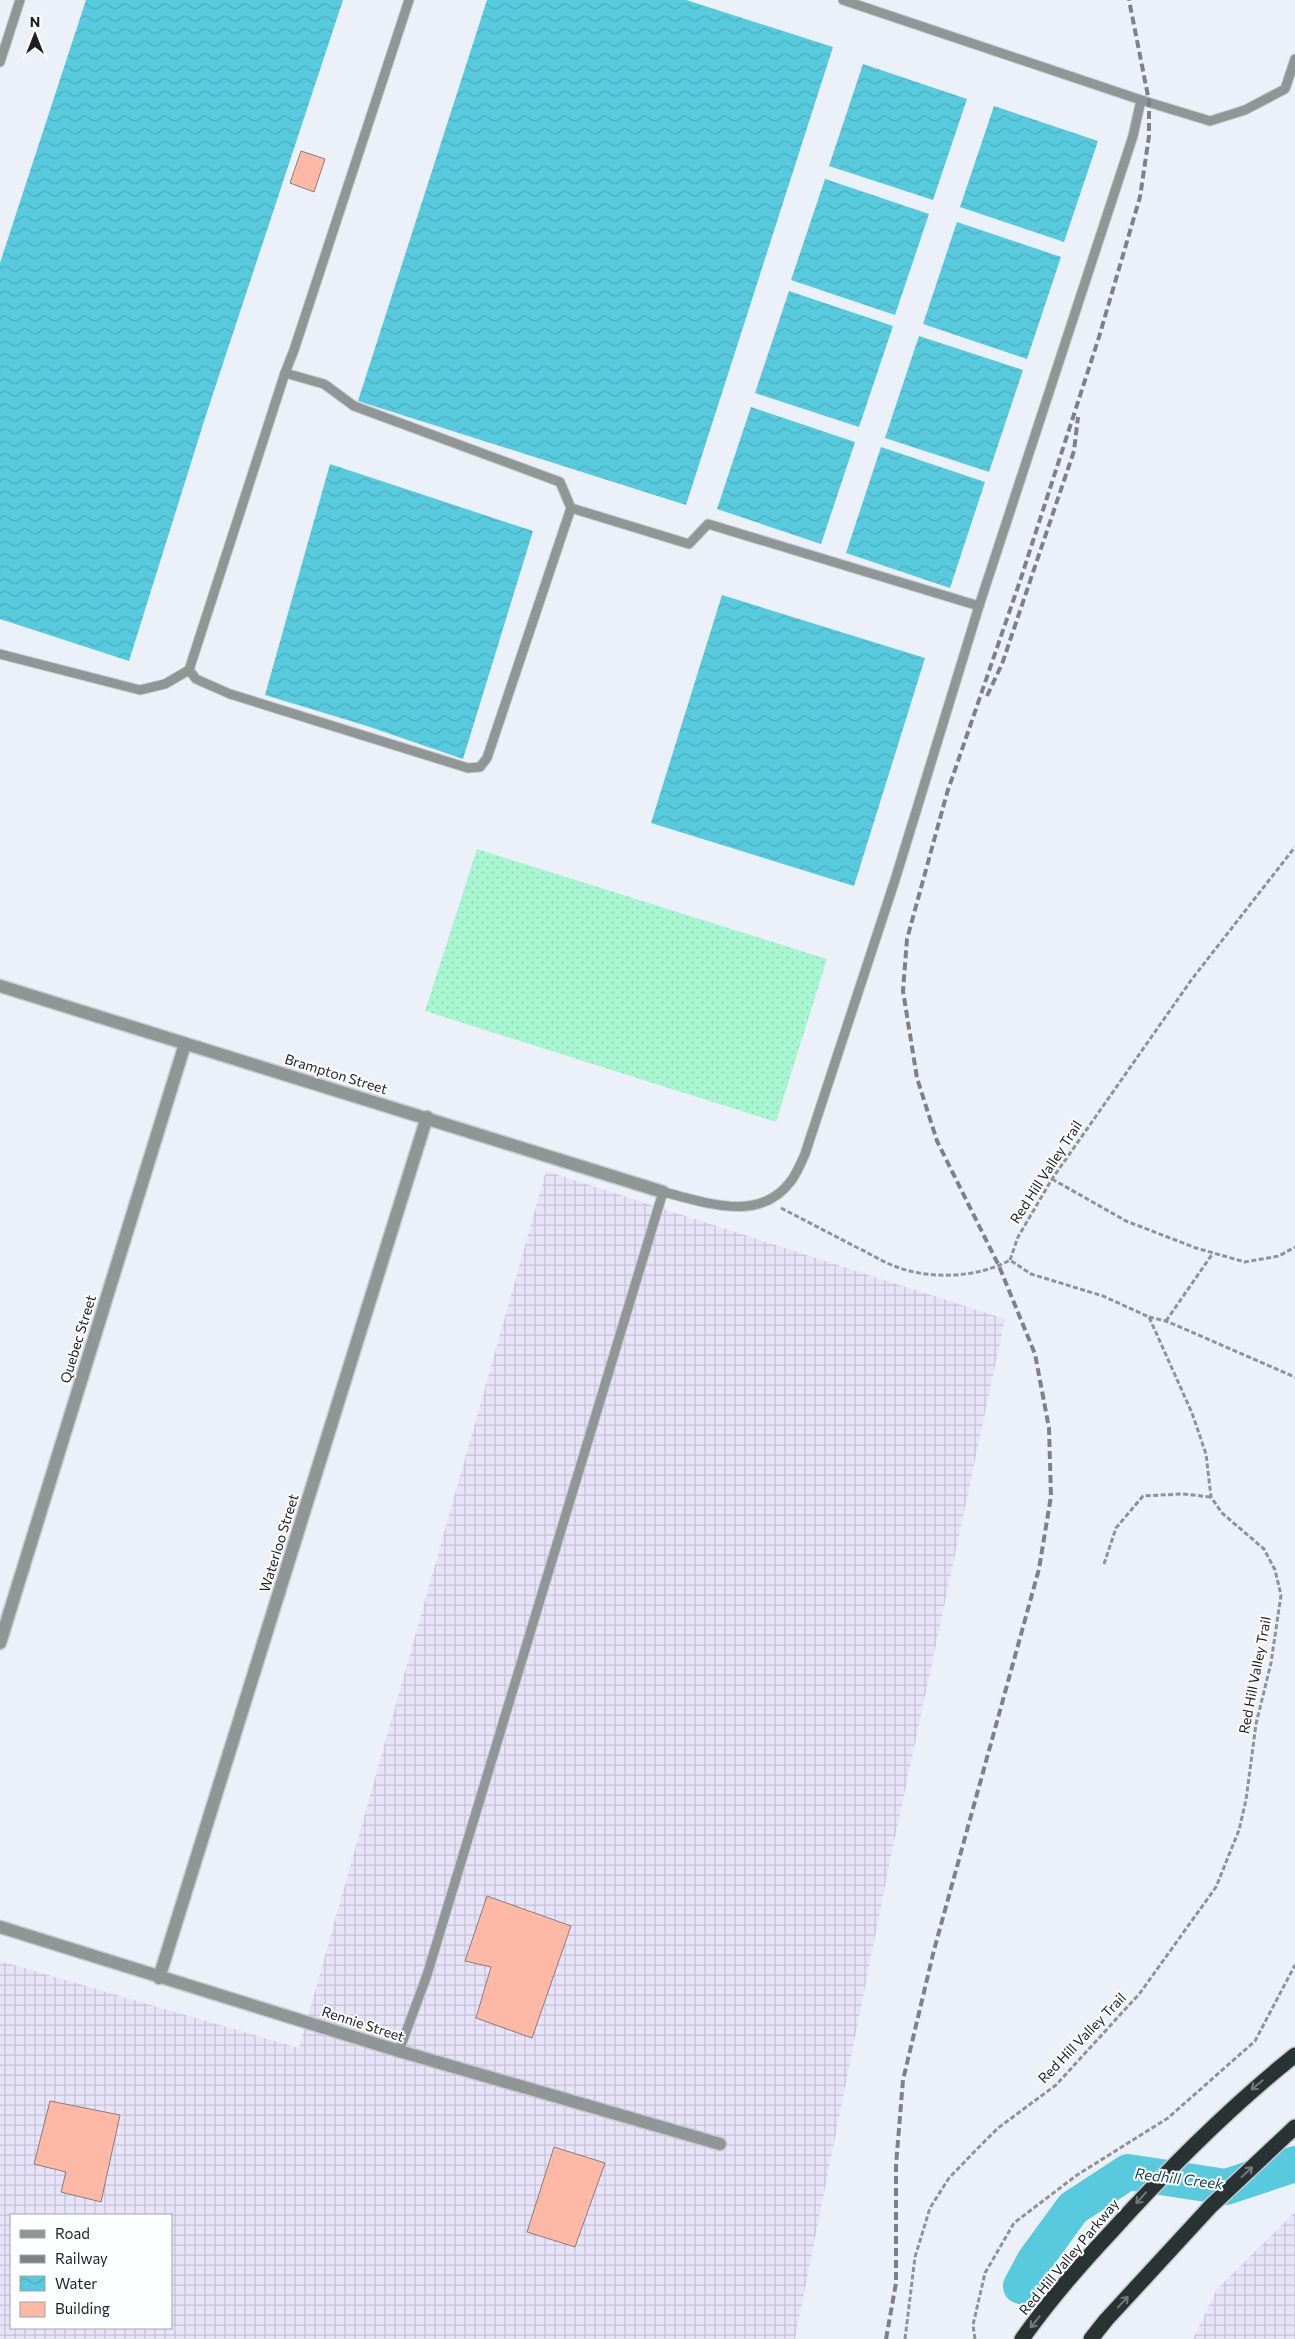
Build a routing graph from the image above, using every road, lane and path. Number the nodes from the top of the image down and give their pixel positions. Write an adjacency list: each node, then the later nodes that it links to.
1 (20, 0): 5 (lane)
2 (408, 0): 7 (lane)
3 (843, 0): 6 (lane)
4 (1295, 59): 6 (lane)
5 (0, 62)
6 (1141, 100): 9 (lane)
7 (285, 373): 8 (lane); 11 (lane)
8 (571, 508): 9 (lane); 11 (lane)
9 (979, 606): 18 (lane)
10 (0, 654): 11 (lane)
11 (189, 670)
12 (1295, 847): 16 (path, Red Hill Valley Trail)
13 (0, 986): 14 (street, Brampton Street)
14 (185, 1044): 15 (street, Brampton Street); 27 (street, Quebec Street)
15 (427, 1117): 17 (street, Brampton Street); 30 (street, Waterloo Street)
16 (1052, 1179): 20 (path); 21 (path, Red Hill Valley Trail)
17 (663, 1192): 18 (lane); 31 (lane)
18 (768, 1201): 21 (path)
19 (1295, 1247): 20 (path)
20 (1213, 1253): 23 (path)
21 (1010, 1260): 22 (path)
22 (1149, 1317): 23 (path); 25 (path)
23 (1166, 1321): 24 (path)
24 (1295, 1377)
25 (1211, 1497): 26 (path); 35 (path, Red Hill Valley Trail)
26 (1104, 1564)
27 (0, 1642)
28 (0, 1927): 30 (street, Rennie Street)
29 (1295, 1965): 36 (path)
30 (159, 1978): 31 (street, Rennie Street)
31 (398, 2051): 34 (street, Rennie Street)
32 (1295, 2055): 37 (highway, Red Hill Valley Parkway, one-way to 37)
33 (1295, 2127): 38 (highway, one-way to 33)
34 (720, 2144)
35 (905, 2339)
36 (975, 2339)
37 (1022, 2339)
38 (1091, 2339)

